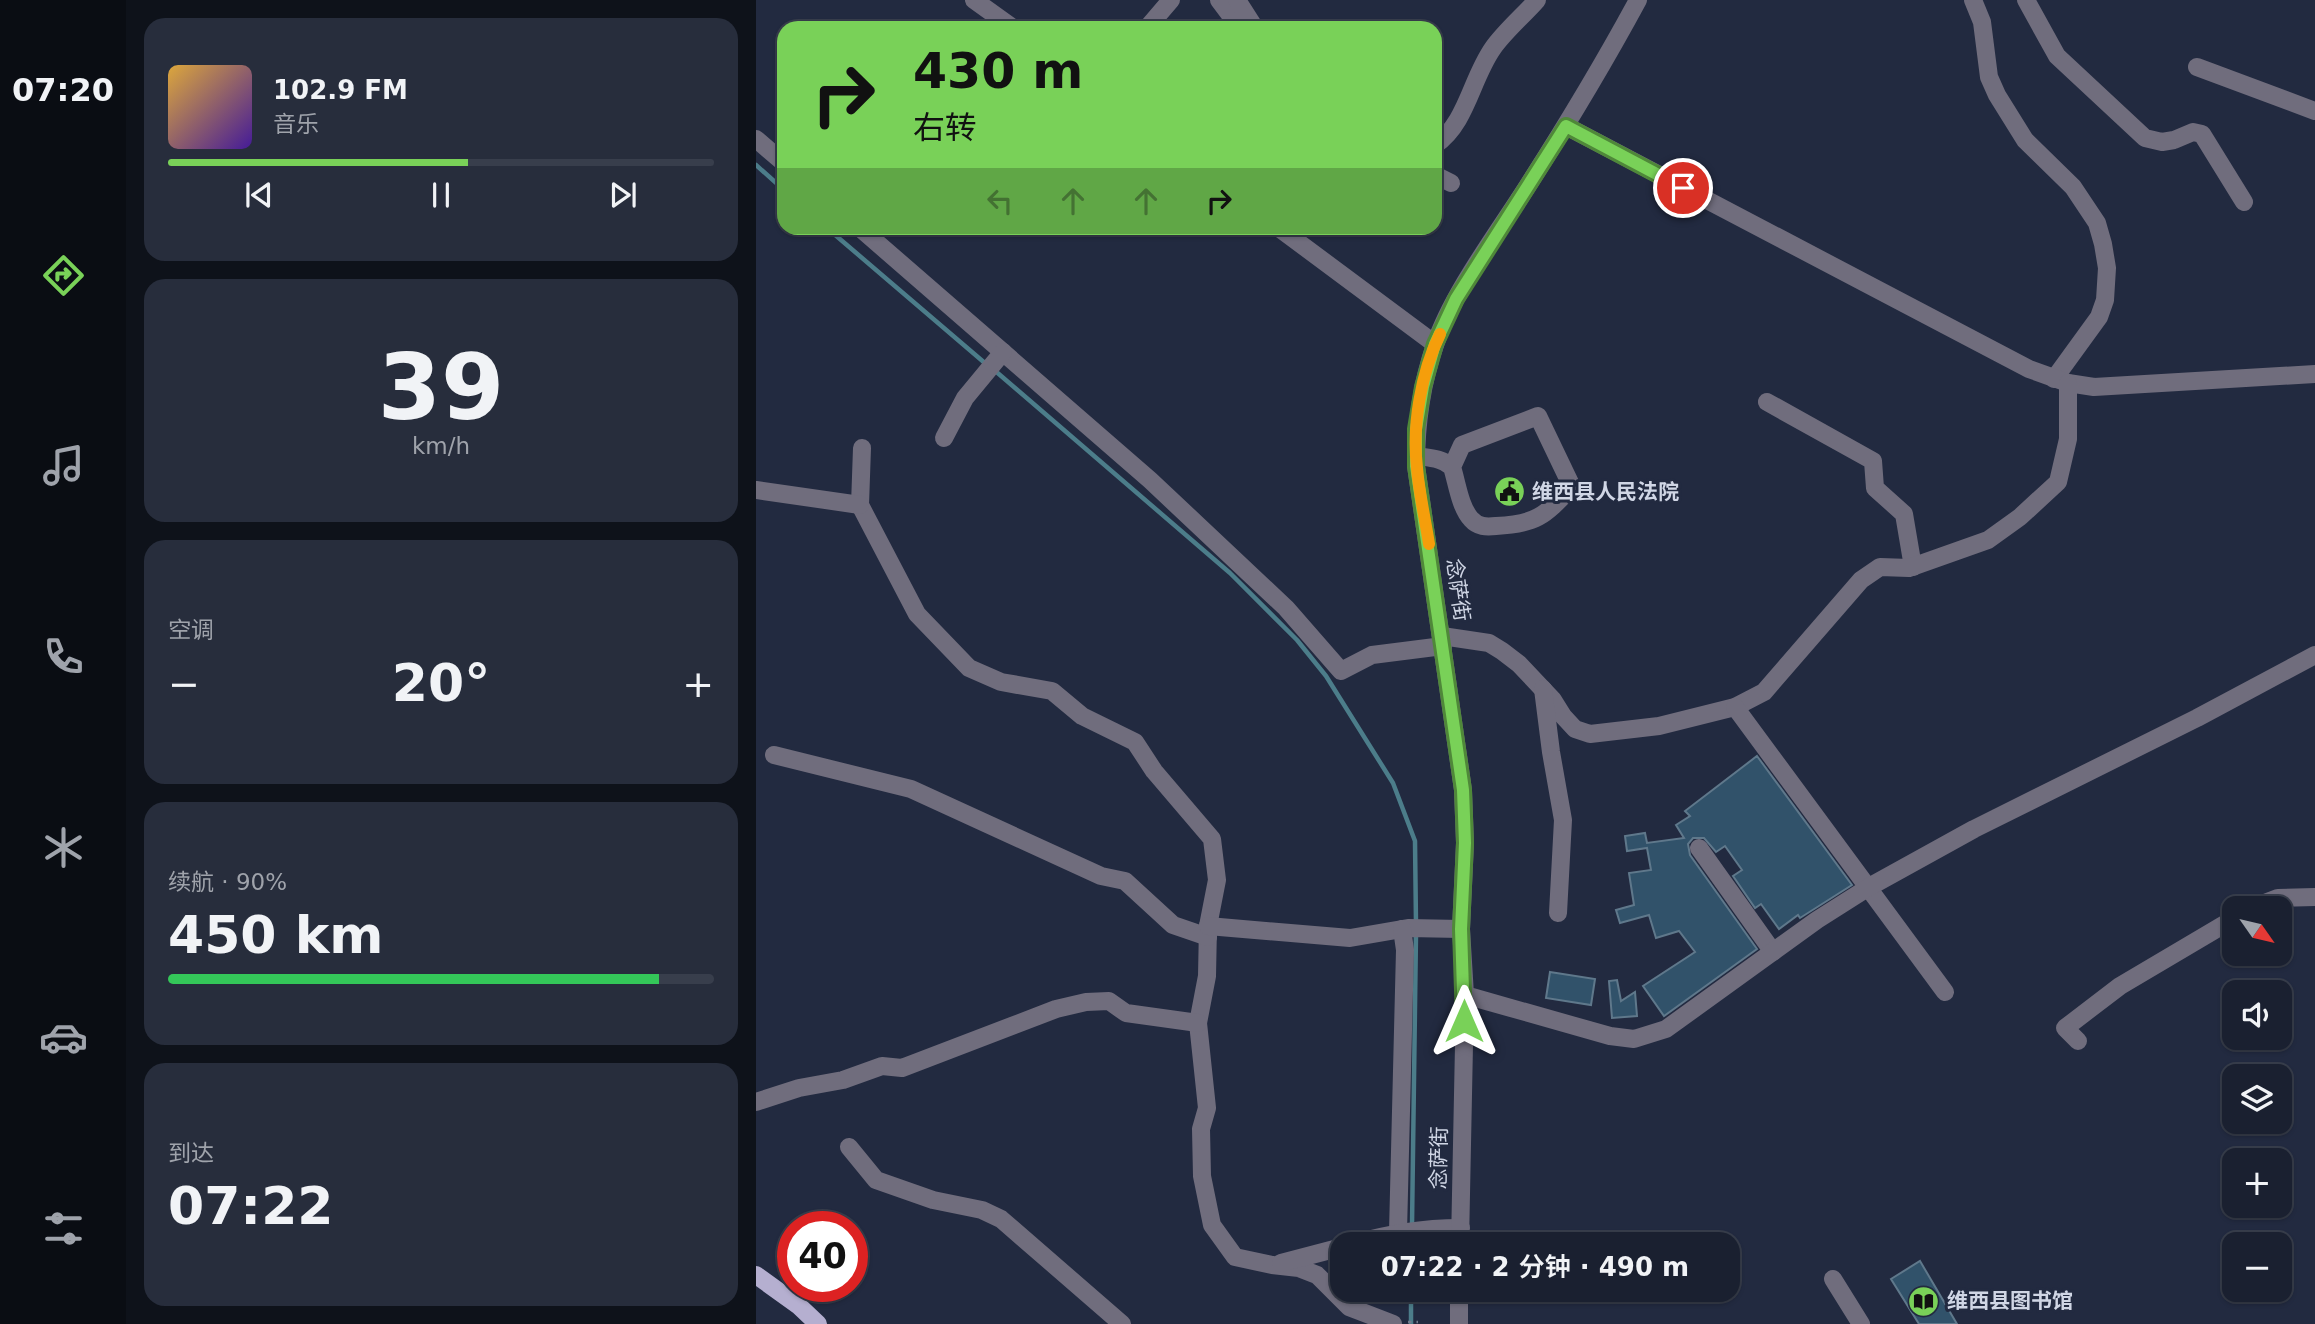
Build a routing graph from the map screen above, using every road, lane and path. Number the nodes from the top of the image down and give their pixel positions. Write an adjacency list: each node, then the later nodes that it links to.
1 (974, 0): 9 (street)
2 (1171, 0): 10 (street)
3 (1219, 0): 11 (street)
4 (1237, 0): 12 (street)
5 (1537, 0): 17 (street)
6 (1638, 0): 15 (street, 念萨街)
7 (1973, 0): 25 (street)
8 (2026, 0): 19 (street)
9 (1003, 21)
10 (1153, 21)
11 (1235, 21)
12 (1250, 21)
13 (2197, 67): 14 (street)
14 (2315, 111)
15 (1566, 126): 22 (street, 念萨街); 25 (street)
16 (756, 139): 18 (street)
17 (1442, 140)
18 (777, 157)
19 (2244, 202)
20 (868, 235): 23 (street)
21 (1288, 235): 22 (street)
22 (1435, 344): 29 (street, 念萨街)
23 (1003, 352): 27 (street); 34 (street)
24 (2315, 374): 25 (street)
25 (2061, 381): 33 (street)
26 (1767, 401): 33 (street)
27 (944, 438)
28 (862, 448): 32 (street)
29 (1416, 456): 30 (street); 34 (street, 念萨街)
30 (1452, 467): 30 (street)
31 (756, 490): 32 (street)
32 (860, 505): 47 (street)
33 (1913, 567): 37 (street)
34 (1443, 641): 36 (street); 46 (street, 念萨街)
35 (2315, 655): 40 (street)
36 (1543, 689): 37 (street); 43 (street)
37 (1735, 707): 40 (street)
38 (774, 755): 47 (street)
39 (1699, 848): 48 (street)
40 (1869, 887): 48 (street); 49 (street)
41 (2315, 897): 42 (street)
42 (2292, 898)
43 (1558, 913)
44 (2222, 926): 52 (street)
45 (1412, 928): 46 (street); 47 (street); 55 (street)
46 (1461, 929): 50 (street, 念萨街)
47 (1208, 932): 51 (street)
48 (1773, 952): 50 (street)
49 (1945, 992)
50 (1465, 995): 58 (street, 念萨街)
51 (1198, 1023): 53 (street); 60 (street)
52 (2078, 1041)
53 (756, 1102)
54 (849, 1147): 65 (street)
55 (1401, 1231): 56 (street); 57 (street)
56 (1397, 1232)
57 (1444, 1232)
58 (1460, 1232)
59 (1330, 1250): 60 (street)
60 (1272, 1265): 66 (street)
61 (756, 1275): 64 (main road)
62 (1833, 1279): 68 (street)
63 (1460, 1302): 67 (street)
64 (818, 1324)
65 (1122, 1324)
66 (1393, 1324)
67 (1459, 1324)
68 (1861, 1324)

